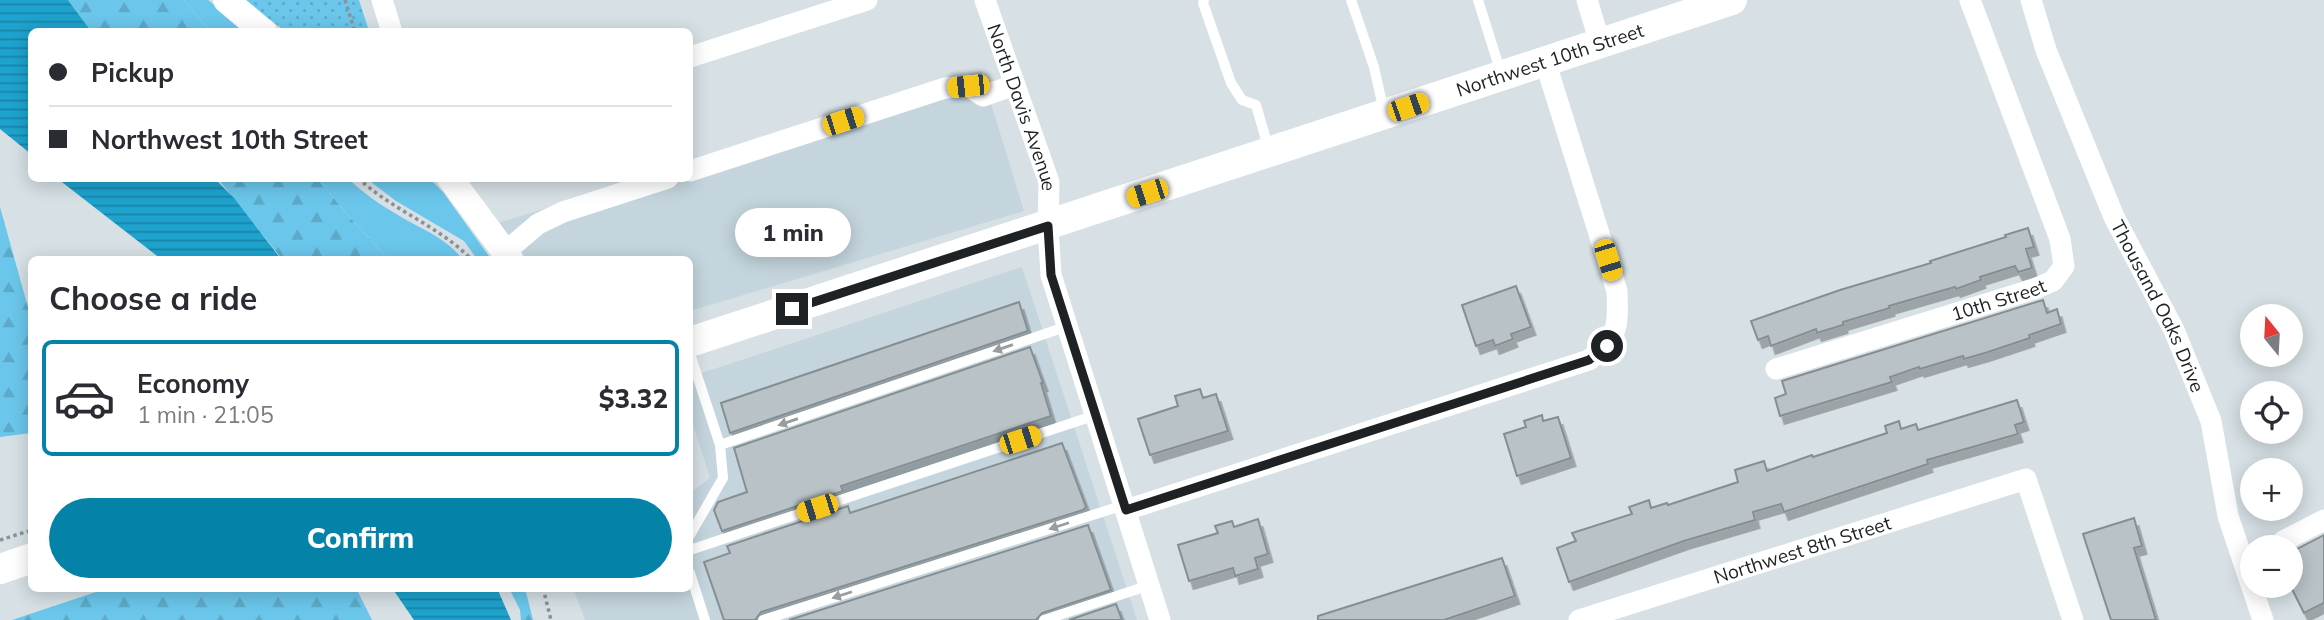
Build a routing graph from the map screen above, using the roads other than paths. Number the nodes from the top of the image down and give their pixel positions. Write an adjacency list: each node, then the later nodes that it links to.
1 (226, 0): 12 (street)
2 (382, 0): 13 (street)
3 (867, 0): 15 (street)
4 (985, 0): 18 (street, North Davis Avenue)
5 (1203, 0): 20 (lane)
6 (1351, 0): 19 (lane)
7 (1478, 0): 17 (lane)
8 (1587, 0): 14 (street)
9 (1732, 0): 14 (main road, Northwest 10th Street)
10 (1970, 0): 29 (street, 10th Street)
11 (2031, 0): 47 (street, Thousand Oaks Drive)
12 (259, 28)
13 (391, 28)
14 (1600, 43): 16 (main road, Northwest 10th Street)
15 (693, 56)
16 (1545, 61): 17 (main road, Northwest 10th Street); 32 (street)
17 (1502, 75): 19 (main road, Northwest 10th Street)
18 (1015, 86): 21 (street); 24 (street, North Davis Avenue)
19 (1385, 114): 20 (main road, Northwest 10th Street)
20 (1270, 152): 24 (main road, Northwest 10th Street)
21 (693, 171)
22 (459, 182): 25 (street)
23 (656, 182): 25 (street)
24 (1048, 226): 26 (street, North Davis Avenue); 27 (main road, Northwest 10th Street)
25 (508, 255)
26 (1068, 326): 30 (street, North Davis Avenue); 31 (lane, one-way to 31)
27 (693, 341)
28 (693, 363): 31 (lane)
29 (1776, 369)
30 (1096, 415): 32 (street, North Davis Avenue); 36 (lane)
31 (720, 445): 34 (lane)
32 (1125, 508): 40 (street, North Davis Avenue); 42 (lane, one-way to 42)
33 (2324, 520): 35 (street)
34 (693, 530)
35 (2295, 535)
36 (693, 549)
37 (28, 559): 38 (main road)
38 (0, 569)
39 (693, 582): 41 (lane)
40 (1150, 585): 43 (lane); 44 (street, North Davis Avenue)
41 (705, 620)
42 (762, 620)
43 (1044, 620)
44 (1160, 620)
45 (1579, 620): 46 (street, Northwest 8th Street)
46 (2073, 620)
47 (2263, 620)

